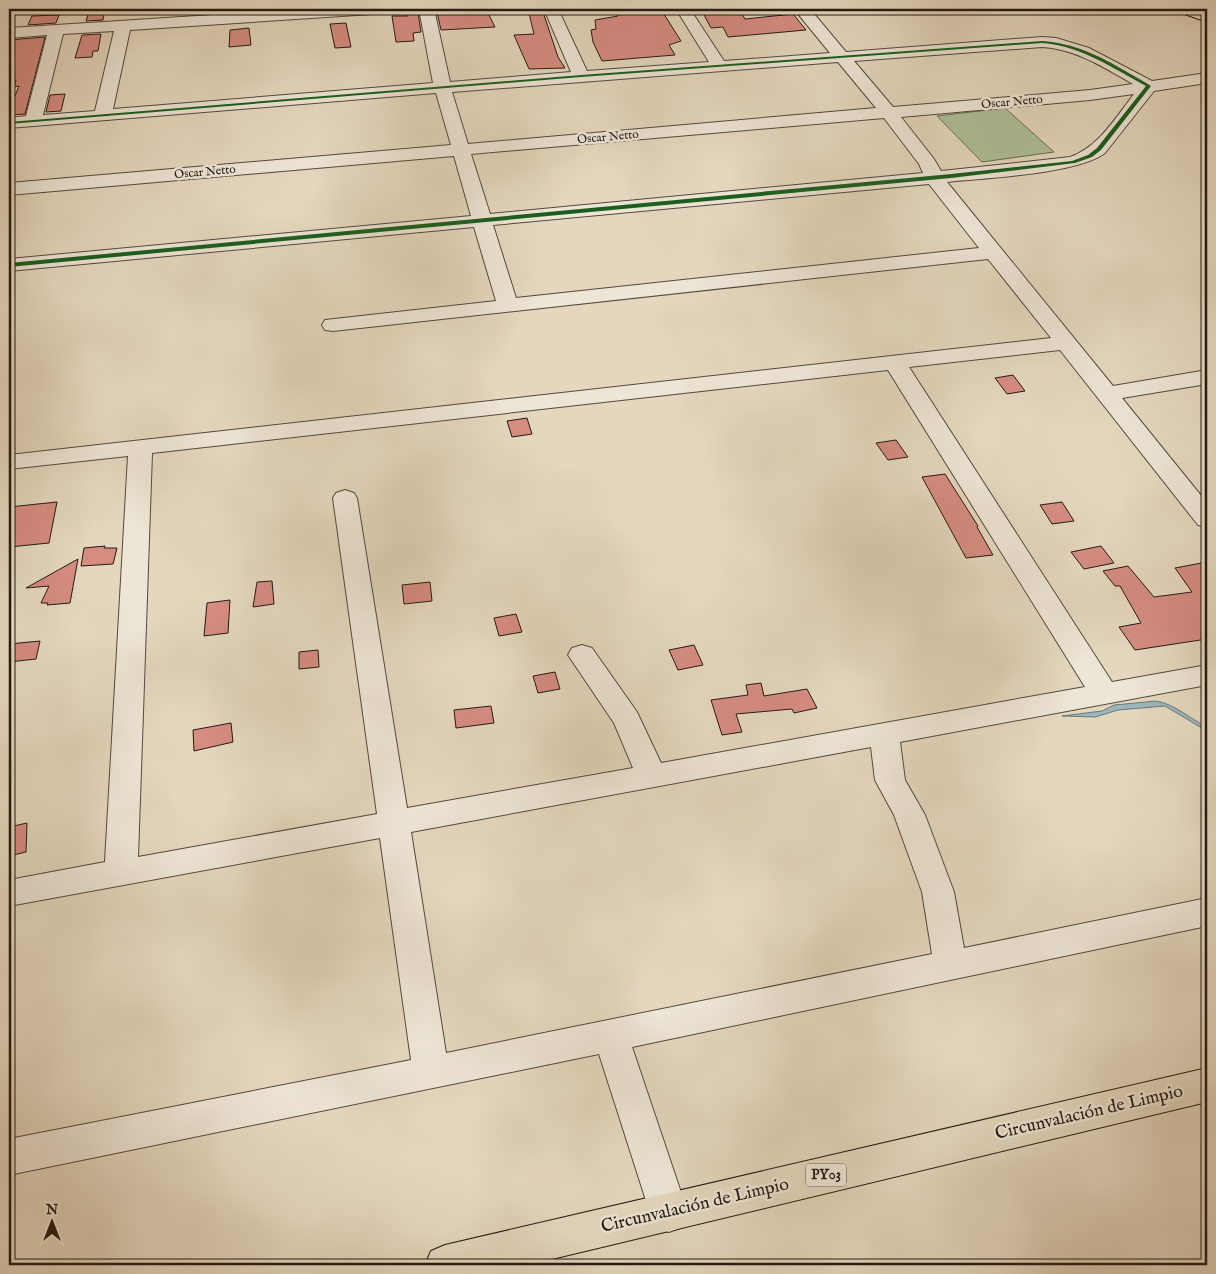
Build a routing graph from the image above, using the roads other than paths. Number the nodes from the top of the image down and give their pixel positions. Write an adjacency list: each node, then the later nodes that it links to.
1 (142, 9): 10 (street)
2 (372, 9): 8 (street)
3 (426, 9): 18 (street)
4 (551, 9): 15 (street)
5 (683, 9): 14 (street)
6 (802, 9): 13 (street)
7 (1184, 9): 9 (main road)
8 (274, 12): 10 (street)
9 (1207, 17)
10 (131, 25): 11 (street); 20 (street)
11 (56, 30): 12 (street); 21 (street)
12 (9, 33)
13 (843, 57): 14 (street); 17 (street); 19 (street)
14 (719, 65): 15 (street)
15 (581, 76): 18 (street)
16 (1207, 78): 17 (street, Oscar Netto)
17 (1149, 86): 19 (street, Oscar Netto); 24 (street)
18 (442, 87): 20 (street); 23 (street)
19 (889, 113): 23 (street, Oscar Netto); 24 (street)
20 (104, 115): 21 (street)
21 (32, 121): 22 (street)
22 (9, 123)
23 (461, 150): 25 (street, Oscar Netto); 26 (street)
24 (934, 178): 26 (street); 27 (street)
25 (9, 189)
26 (482, 220): 28 (street); 29 (street)
27 (994, 252): 29 (street); 31 (street)
28 (9, 265)
29 (508, 306): 30 (street)
30 (333, 325)
31 (1067, 343): 32 (street); 34 (street)
32 (895, 362): 35 (street); 41 (street)
33 (1207, 377): 34 (street)
34 (1107, 394): 38 (street)
35 (140, 448): 36 (street); 45 (street)
36 (9, 462)
37 (345, 498): 44 (street)
38 (1207, 518)
39 (582, 655): 43 (street)
40 (1207, 675): 41 (street)
41 (1104, 693): 42 (street)
42 (884, 733): 43 (street); 48 (street)
43 (651, 775): 44 (street)
44 (392, 822): 45 (street); 50 (street)
45 (121, 872): 46 (street)
46 (9, 893)
47 (1207, 912): 48 (street)
48 (950, 964): 49 (street)
49 (612, 1036): 50 (street); 53 (street)
50 (431, 1073): 52 (street)
51 (1207, 1085): 53 (main road, Circunvalación de Limpio / PY03)
52 (9, 1157)
53 (669, 1212): 54 (main road, Circunvalación de Limpio / PY03)
54 (444, 1265)

